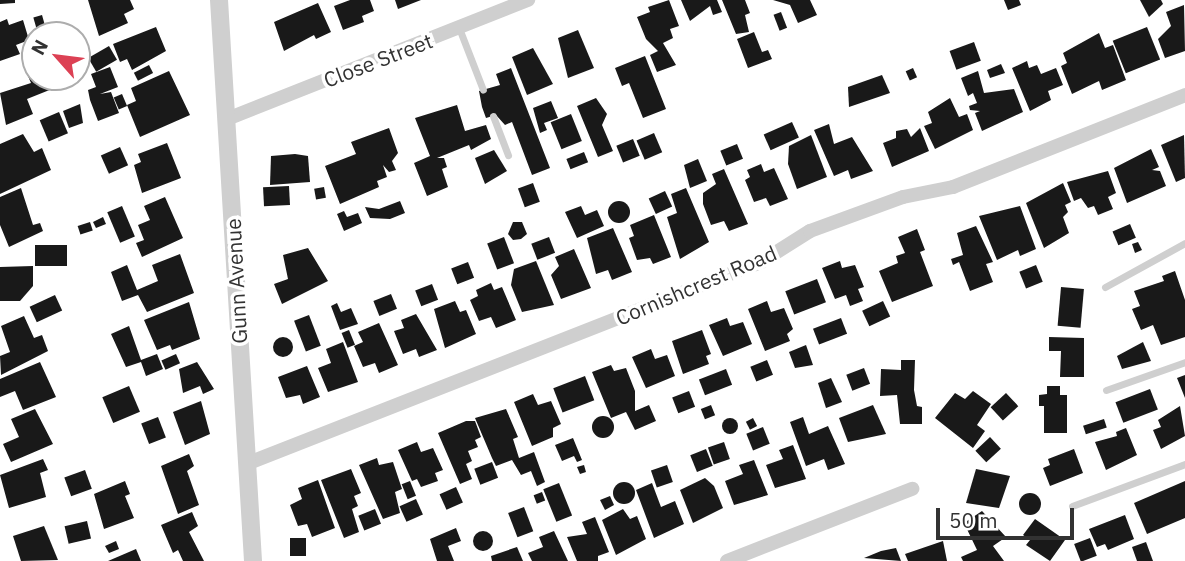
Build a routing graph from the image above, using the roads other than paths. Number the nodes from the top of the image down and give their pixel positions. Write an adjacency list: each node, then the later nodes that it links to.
1 (219, 0): 7 (street, Gunn Avenue)
2 (528, 0): 3 (street, Close Street)
3 (459, 28): 4 (lane); 7 (street, Close Street)
4 (483, 90)
5 (1185, 95): 13 (street, Cornishcrest Road)
6 (493, 116): 8 (lane)
7 (227, 119): 13 (street, Gunn Avenue)
8 (508, 155)
9 (1185, 243): 10 (lane)
10 (1105, 287)
11 (1185, 362): 12 (lane)
12 (1105, 390)
13 (246, 464): 17 (street, Gunn Avenue)
14 (1185, 464): 16 (lane)
15 (912, 489): 18 (street)
16 (1072, 506)
17 (253, 561)
18 (727, 561)

